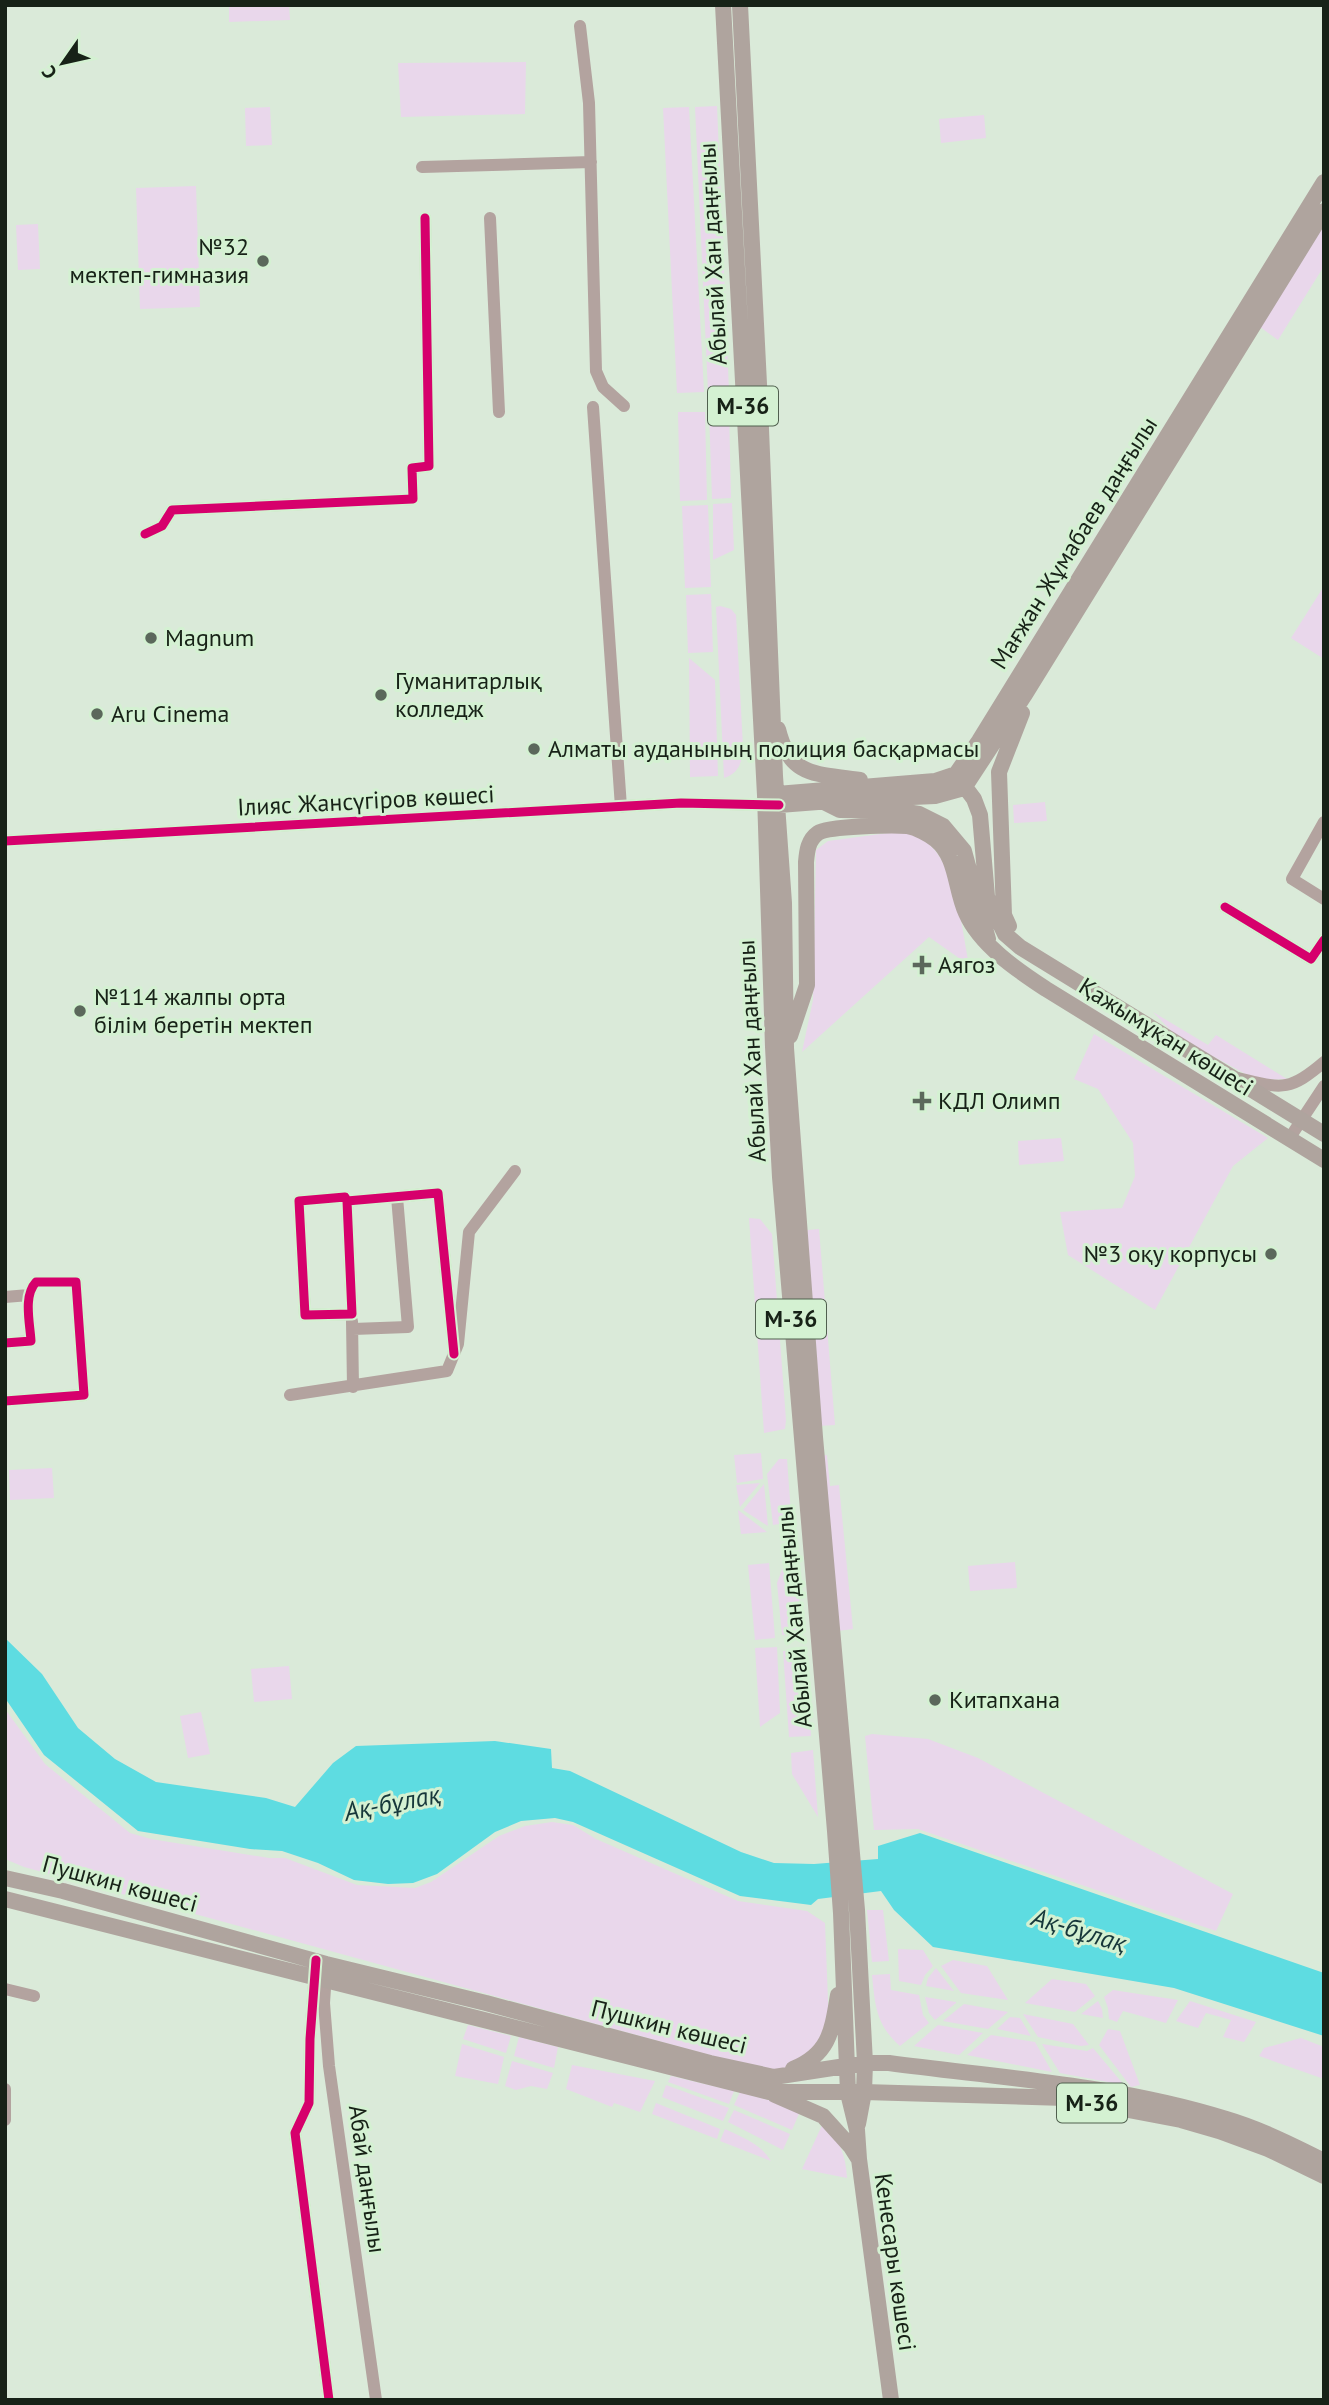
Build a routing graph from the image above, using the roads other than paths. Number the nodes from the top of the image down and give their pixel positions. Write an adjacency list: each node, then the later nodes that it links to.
1 (723, 5): 18 (main road, Абылай Хан даңғылы / M-36)
2 (740, 5): 14 (main road, Абылай Хан даңғылы / M-36)
3 (580, 26): 4 (street)
4 (591, 162): 5 (street); 10 (street)
5 (422, 167)
6 (1324, 182): 16 (main road, Мағжан Жұмабаев даңғылы)
7 (1324, 211): 15 (main road, Мағжан Жұмабаев даңғылы)
8 (425, 218): 13 (street)
9 (490, 218): 12 (street)
10 (624, 406)
11 (593, 407): 20 (street)
12 (499, 412)
13 (145, 534)
14 (771, 679): 17 (main road); 18 (main road, Абылай Хан даңғылы / M-36)
15 (1024, 696): 16 (main road, Мағжан Жұмабаев даңғылы); 28 (main road)
16 (960, 781): 17 (main road); 19 (main road); 23 (main road)
17 (886, 785): 18 (main road)
18 (771, 800): 19 (main road); 20 (street, Ілияс Жансүгіров көшесі); 29 (main road, Абылай Хан даңғылы / M-36); 49 (main road, Абылай Хан даңғылы / M-36)
19 (824, 802): 27 (main road)
20 (621, 807): 22 (street, Ілияс Жансүгіров көшесі)
21 (1324, 822): 24 (street)
22 (5, 841)
23 (987, 897): 27 (main road); 28 (main road)
24 (1324, 899)
25 (1225, 906): 26 (street)
26 (1324, 940)
27 (990, 945): 29 (main road, Қажымұқан көшесі); 35 (main road, Қажымұқан көшесі)
28 (1020, 947): 31 (main road, Қажымұқан көшесі)
29 (786, 1048): 49 (main road, Абылай Хан даңғылы / M-36)
30 (1324, 1062): 31 (street)
31 (1230, 1076): 33 (main road, Қажымұқан көшесі)
32 (1324, 1086): 33 (street)
33 (1302, 1121): 34 (main road, Қажымұқан көшесі); 35 (street)
34 (1324, 1134)
35 (1289, 1139): 36 (main road, Қажымұқан көшесі)
36 (1324, 1160)
37 (515, 1171): 45 (street)
38 (397, 1197): 39 (street); 43 (street); 45 (street)
39 (347, 1200): 42 (street); 42 (street)
40 (29, 1296): 41 (street); 44 (street); 48 (street)
41 (5, 1297)
42 (352, 1314): 43 (street)
43 (353, 1329): 46 (street)
44 (5, 1343)
45 (454, 1354): 46 (street)
46 (354, 1387): 47 (street)
47 (290, 1395)
48 (5, 1401)
49 (842, 1830): 54 (main road, Абылай Хан даңғылы / M-36)
50 (5, 1867): 52 (main road)
51 (5, 1878): 52 (main road, Пушкин көшесі)
52 (63, 1891): 56 (main road, Пушкин көшесі)
53 (5, 1899): 56 (main road, Пушкин көшесі)
54 (849, 1912): 55 (main road, Абылай Хан даңғылы / M-36); 59 (main road, Абылай Хан даңғылы / M-36)
55 (843, 1965): 60 (main road, Абылай Хан даңғылы / M-36); 62 (main road)
56 (321, 1970): 62 (main road, Пушкин көшесі); 70 (street, Абай даңғылы); 71 (street)
57 (5, 1989): 58 (street)
58 (34, 1996)
59 (865, 2063): 60 (main road, Пушкин көшесі); 61 (main road, Пушкин көшесі / M-36); 64 (main road, Абылай Хан даңғылы)
60 (847, 2066): 62 (main road, Пушкин көшесі); 64 (main road, Абылай Хан даңғылы / M-36)
61 (929, 2068): 65 (main road); 68 (main road, Пушкин көшесі / M-36)
62 (772, 2085): 64 (main road, Пушкин көшесі); 67 (main road)
63 (5, 2089): 66 (street)
64 (856, 2092): 65 (main road, Пушкин көшесі / M-36); 67 (main road, Кенесары көшесі)
65 (925, 2094): 69 (main road, Пушкин көшесі / M-36)
66 (5, 2120)
67 (859, 2159): 72 (main road, Кенесары көшесі)
68 (1324, 2161)
69 (1324, 2176)
70 (372, 2399)
71 (329, 2400)
72 (891, 2400)

